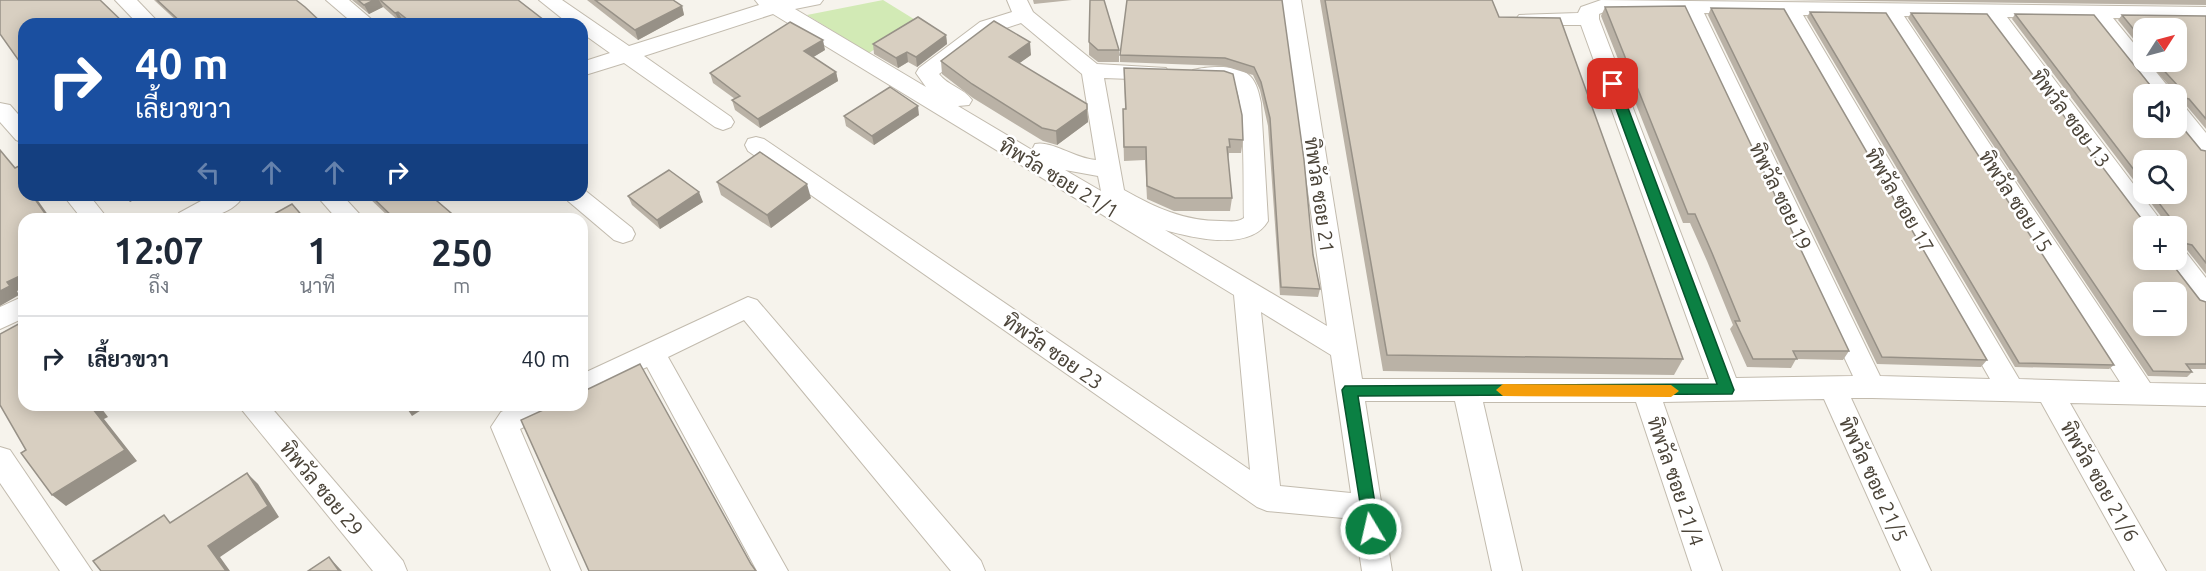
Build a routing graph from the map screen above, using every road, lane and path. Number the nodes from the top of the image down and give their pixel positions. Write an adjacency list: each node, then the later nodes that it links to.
1 (125, 0): 14 (street)
2 (336, 0): 15 (street)
3 (549, 0): 16 (street)
4 (813, 0): 6 (street)
5 (1291, 0): 45 (street, ทิพวัล ซอย 21)
6 (771, 3): 20 (street); 41 (street, ทิพวัล ซอย 21/1)
7 (1690, 6): 9 (street); 18 (street); 48 (street, ทิพวัล ซอย 19)
8 (1905, 6): 9 (street); 11 (street); 56 (street, ทิพวัล ซอย 15)
9 (1788, 7): 54 (street, ทิพวัล ซอย 17)
10 (1020, 8): 22 (street); 30 (street)
11 (1990, 9): 12 (street); 38 (street, ทิพวัล ซอย 13)
12 (2096, 11): 13 (street); 23 (street)
13 (2203, 16)
14 (144, 18)
15 (358, 18)
16 (574, 18)
17 (1508, 19): 18 (street)
18 (1589, 19): 52 (street)
19 (588, 28): 20 (street)
20 (626, 56): 21 (street); 25 (street)
21 (588, 67)
22 (1092, 71): 30 (street); 30 (street)
23 (2155, 84)
24 (2, 110): 27 (street)
25 (723, 122)
26 (2187, 125): 29 (street)
27 (18, 128)
28 (756, 145): 61 (street, ทิพวัล ซอย 23)
29 (2206, 148)
30 (1107, 168)
31 (80, 201): 35 (street)
32 (221, 201): 36 (street)
33 (334, 201): 37 (street)
34 (583, 201): 39 (street)
35 (91, 213)
36 (199, 213)
37 (346, 213)
38 (2145, 216)
39 (623, 234)
40 (2185, 270): 42 (street)
41 (1246, 291): 45 (street, ทิพวัล ซอย 21/1); 61 (street)
42 (2206, 297)
43 (18, 309): 44 (street)
44 (0, 319)
45 (1343, 349): 51 (street, ทิพวัล ซอย 21)
46 (652, 352): 47 (street); 66 (street); 67 (street)
47 (588, 383)
48 (1872, 387): 49 (street); 54 (street)
49 (1833, 388): 52 (street); 71 (street, ทิพวัล ซอย 21/5)
50 (1466, 389): 51 (street); 53 (street); 69 (street)
51 (1350, 390): 62 (street, ทิพวัล ซอย 21)
52 (1727, 390): 53 (street)
53 (1646, 391): 70 (street, ทิพวัล ซอย 21/4)
54 (2013, 392): 55 (street)
55 (2049, 392): 56 (street); 72 (street, ทิพวัล ซอย 21/6)
56 (2143, 394): 57 (street)
57 (2206, 395)
58 (257, 411): 64 (street, ทิพวัล ซอย 29)
59 (531, 411): 65 (street)
60 (0, 459): 63 (street)
61 (1267, 498): 62 (street, ทิพวัล ซอย 23)
62 (1368, 507): 68 (street, ทิพวัล ซอย 21)
63 (77, 571)
64 (392, 571)
65 (566, 571)
66 (772, 571)
67 (970, 571)
68 (1377, 571)
69 (1507, 571)
70 (1707, 571)
71 (1916, 571)
72 (2151, 571)

